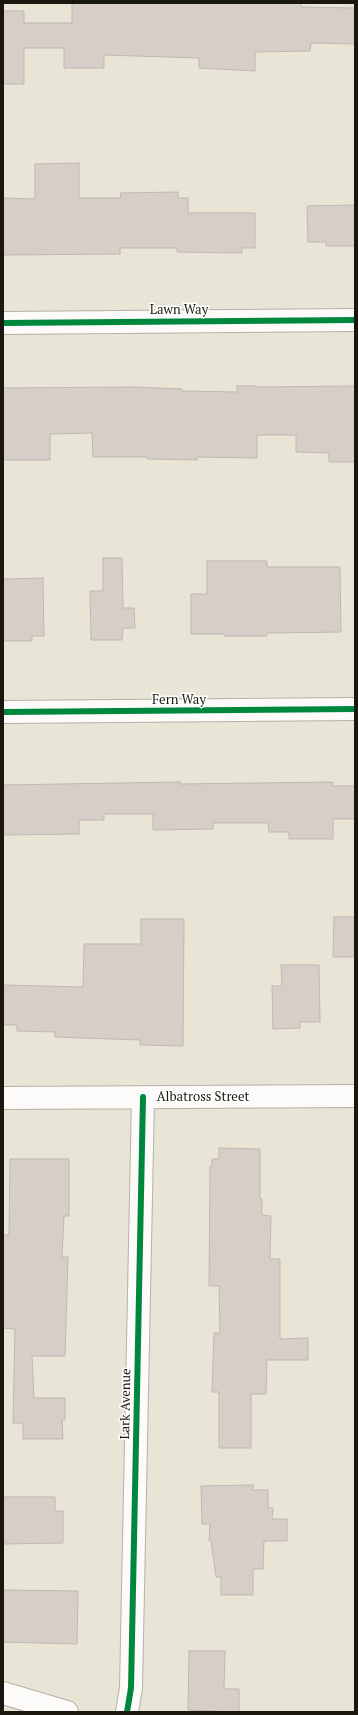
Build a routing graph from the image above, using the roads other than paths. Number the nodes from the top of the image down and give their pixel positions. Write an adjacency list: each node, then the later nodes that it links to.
1 (355, 320): 2 (street, Lawn Way)
2 (3, 322)
3 (355, 709): 4 (street, Fern Way)
4 (3, 712)
5 (355, 1096): 6 (street, Albatross Street)
6 (143, 1097): 7 (street, Albatross Street); 10 (street, Lark Avenue)
7 (3, 1098)
8 (3, 1693): 9 (street)
9 (67, 1712)
10 (127, 1712)

